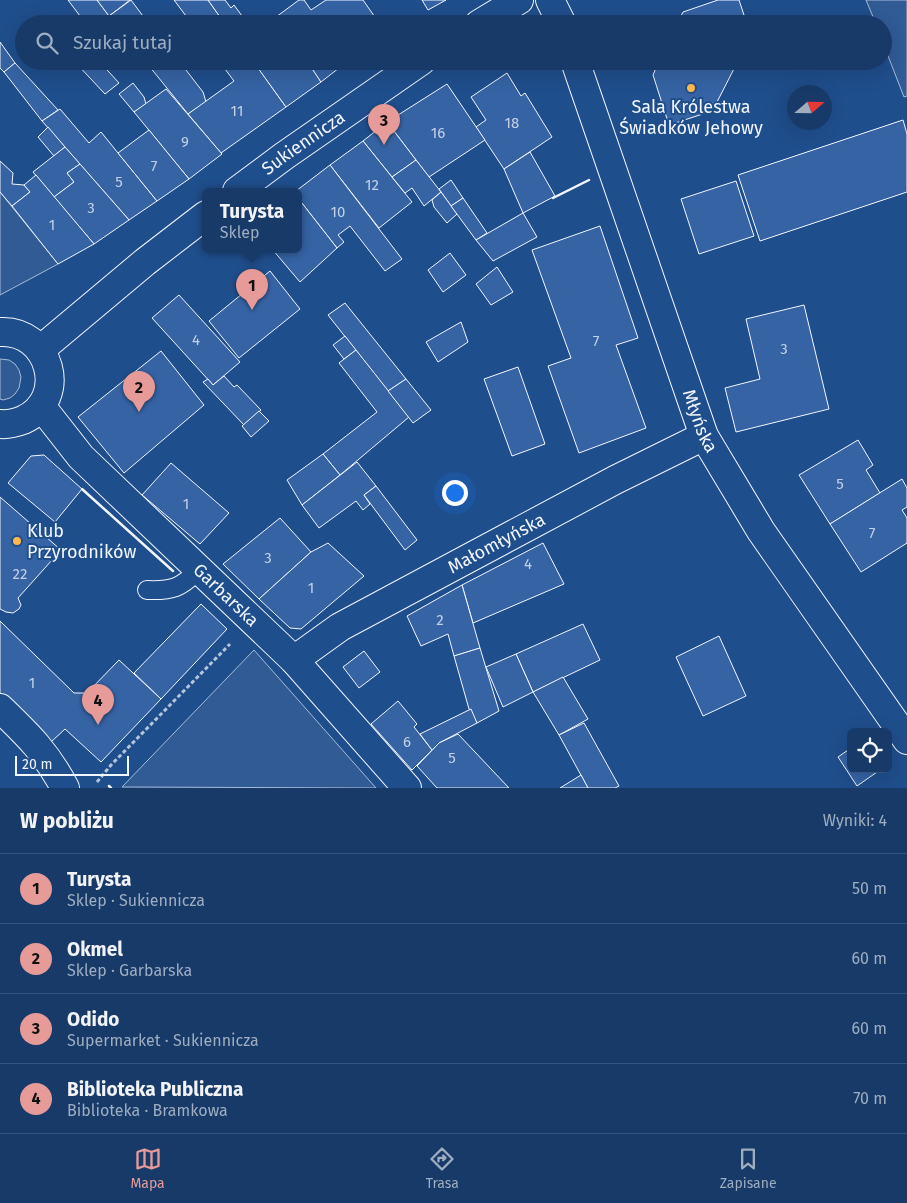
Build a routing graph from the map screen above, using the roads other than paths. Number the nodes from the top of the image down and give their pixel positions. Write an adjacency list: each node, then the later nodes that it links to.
1 (519, 0): 3 (street)
2 (550, 0): 4 (street)
3 (494, 15)
4 (558, 15)
5 (408, 70): 7 (street, Sukiennicza)
6 (578, 70): 13 (street, Młyńska)
7 (241, 188)
8 (202, 218): 10 (street)
9 (0, 332): 10 (street)
10 (40, 350): 11 (street)
11 (41, 406): 12 (street); 14 (street, Garbarska)
12 (5, 429)
13 (704, 436): 16 (street, Małomłyńska); 18 (street, Młyńska)
14 (199, 570): 15 (lane); 16 (street, Garbarska)
15 (146, 590)
16 (294, 660): 20 (street, Garbarska)
17 (0, 708): 19 (street)
18 (907, 740)
19 (64, 788)
20 (407, 788)

